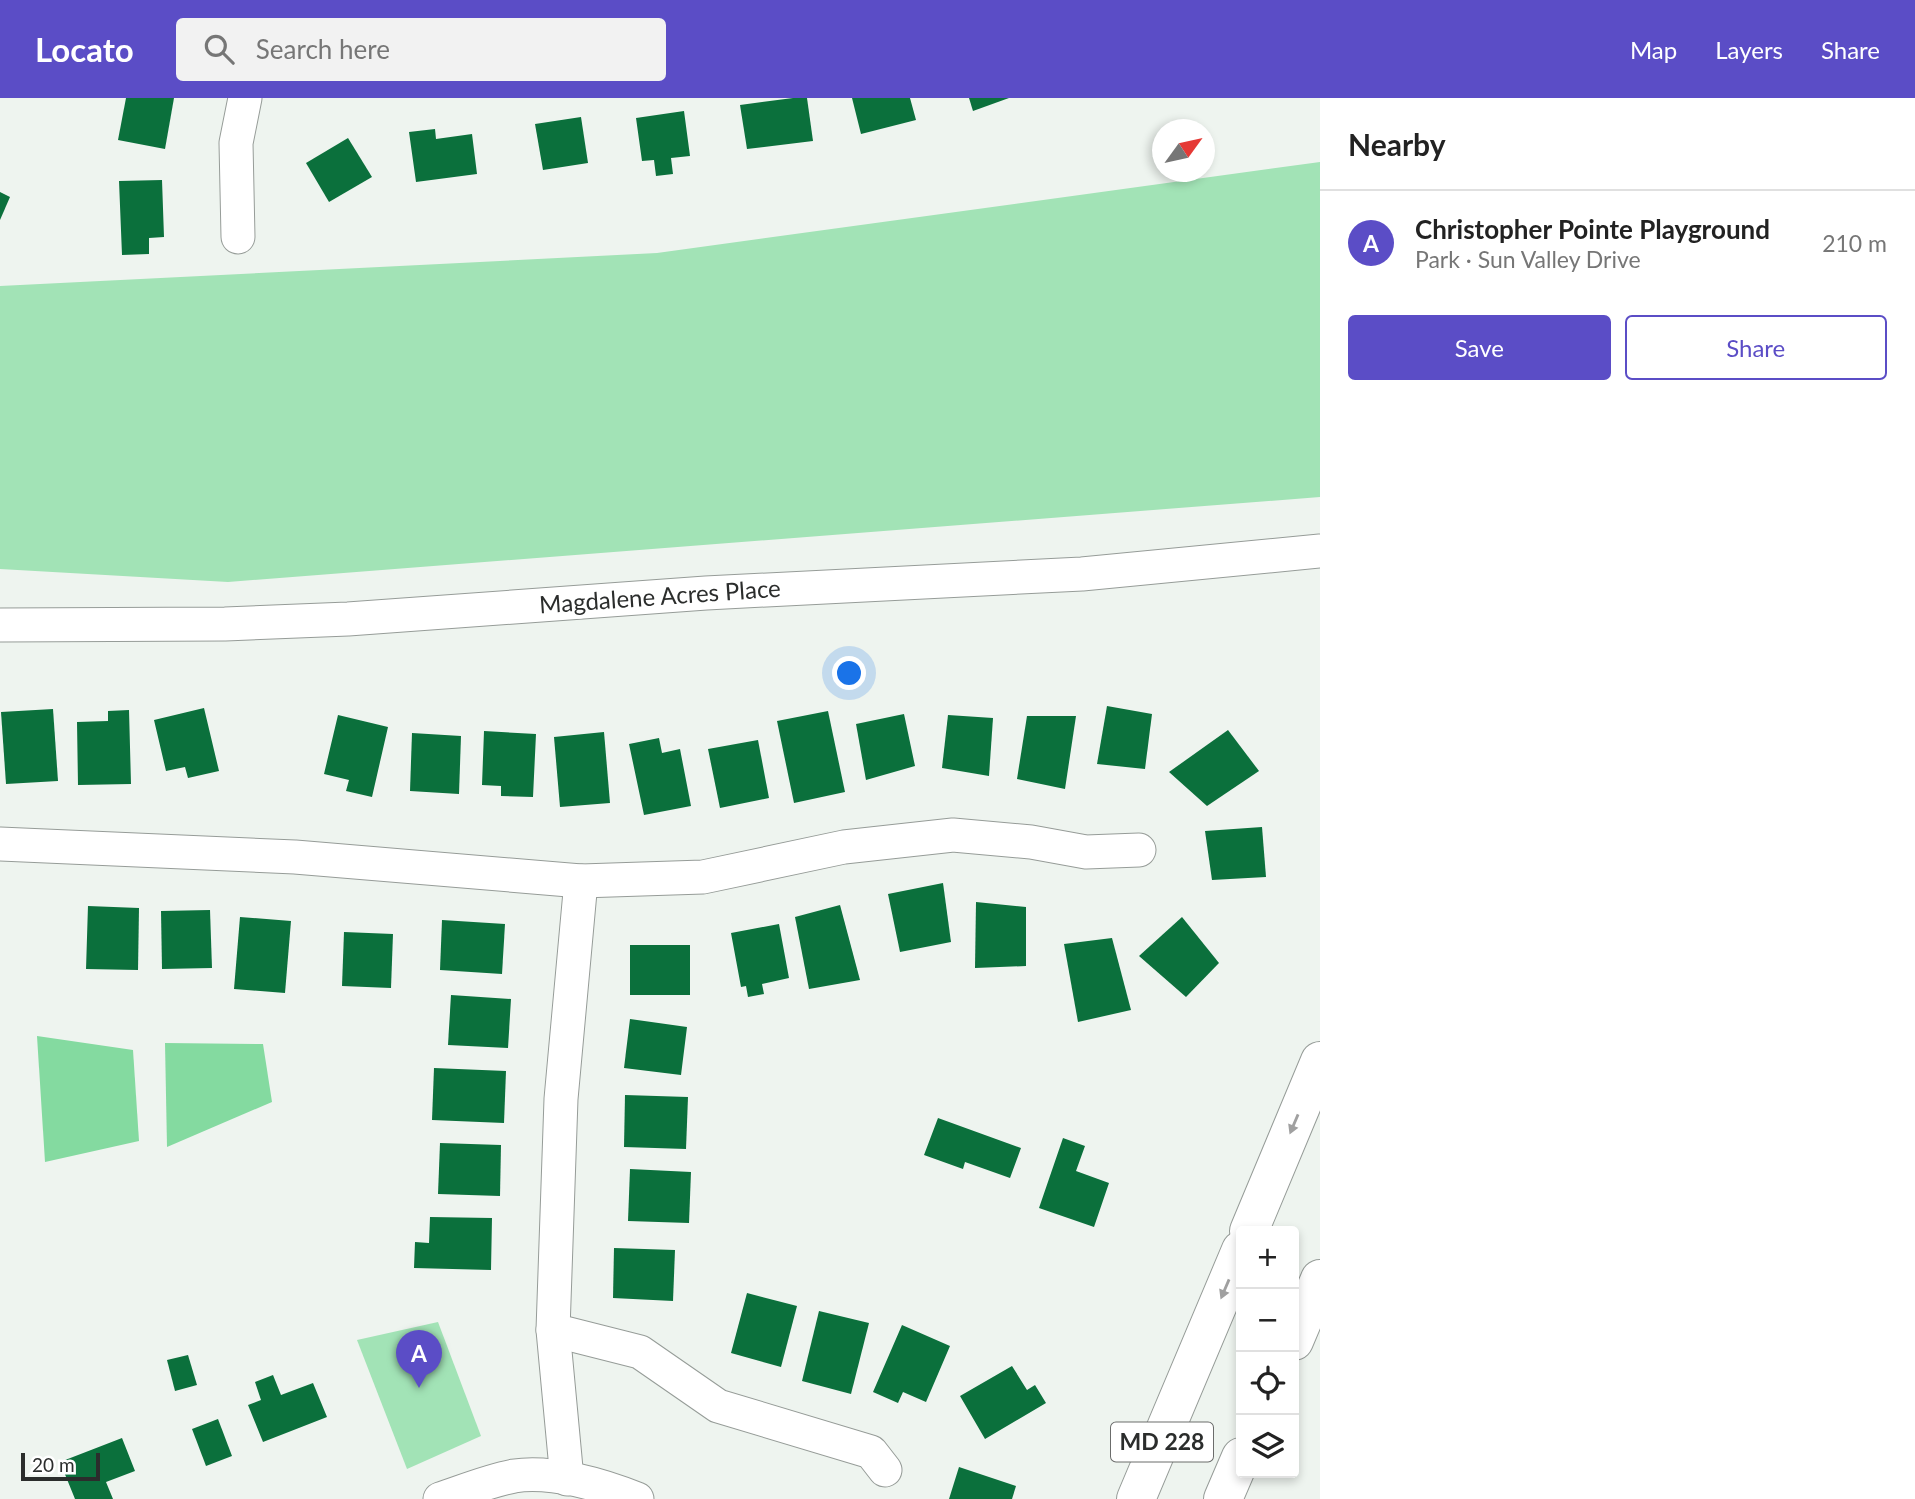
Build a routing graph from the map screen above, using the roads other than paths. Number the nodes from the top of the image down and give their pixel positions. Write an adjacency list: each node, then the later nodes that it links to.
1 (244, 98): 2 (street)
2 (238, 237)
3 (1320, 551): 4 (street, Magdalene Acres Place)
4 (0, 625)
5 (0, 845): 7 (street)
6 (1139, 850): 7 (street)
7 (581, 881): 13 (street)
8 (1320, 1061): 9 (highway, one-way to 9)
9 (1251, 1226)
10 (1236, 1262): 19 (highway, MD 228, one-way to 19)
11 (1320, 1279): 12 (highway)
12 (1299, 1329)
13 (553, 1330): 15 (street); 16 (street)
14 (1236, 1469): 20 (highway, MD 228)
15 (885, 1470)
16 (567, 1479): 17 (street); 18 (street)
17 (440, 1499)
18 (638, 1499)
19 (1136, 1499)
20 (1223, 1499)

